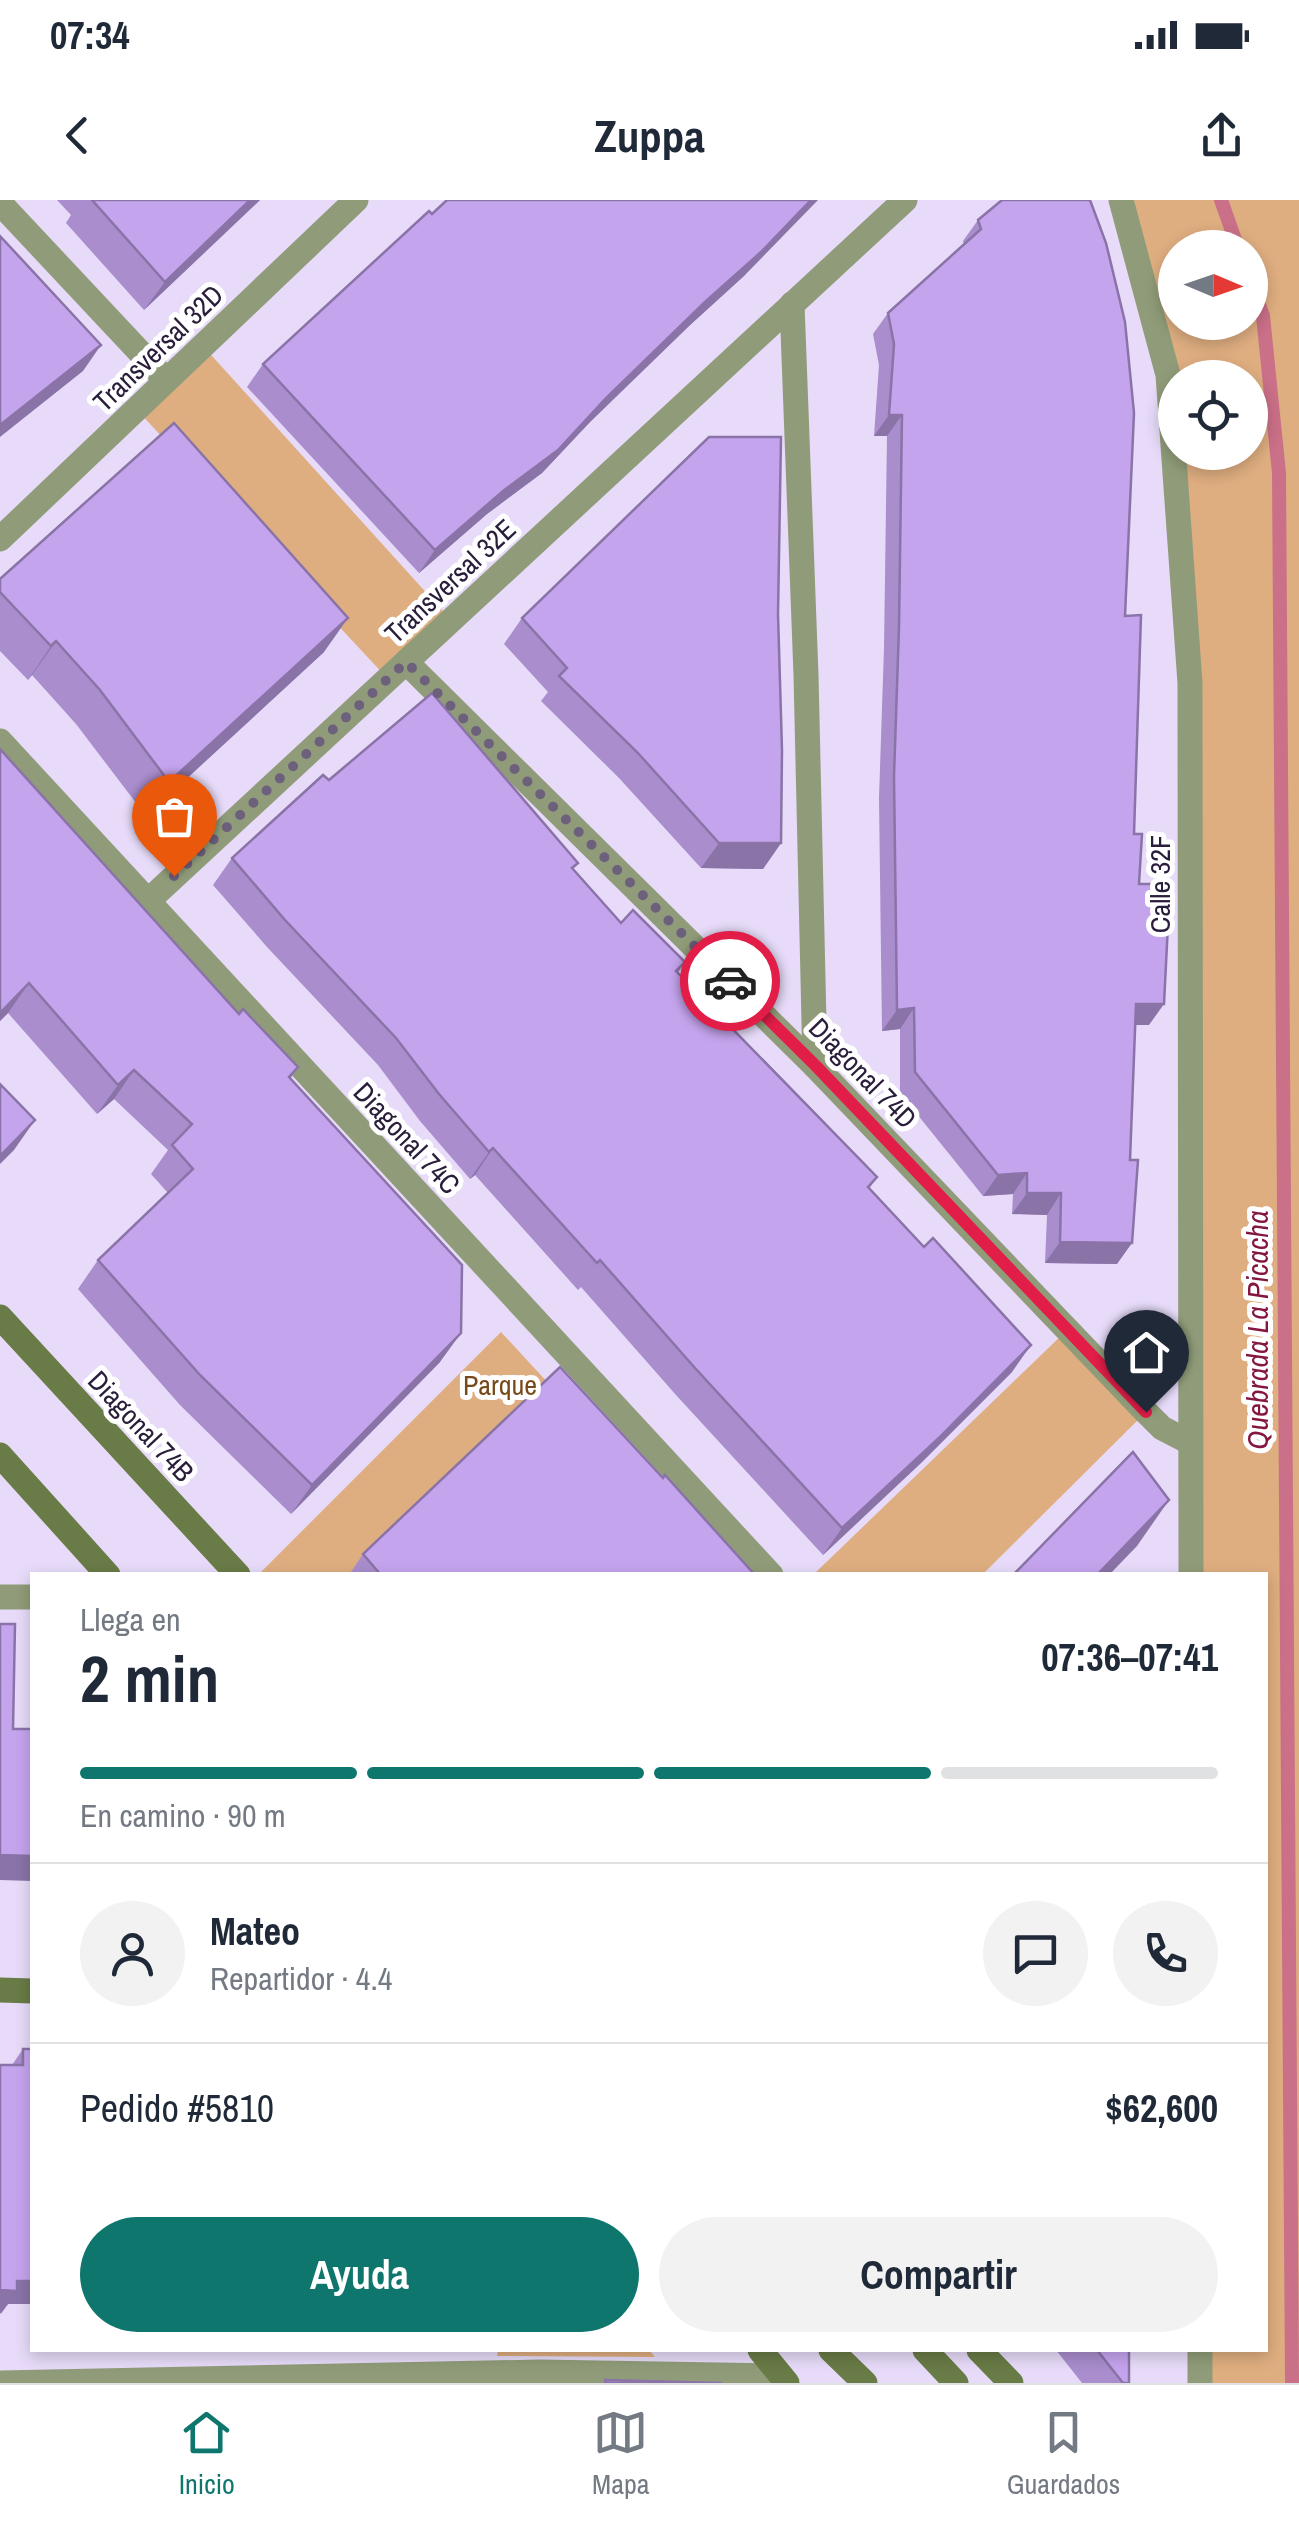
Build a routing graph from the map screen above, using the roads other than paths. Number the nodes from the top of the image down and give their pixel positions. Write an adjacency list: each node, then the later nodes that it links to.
1 (356, 200): 6 (street, Transversal 32D)
2 (905, 200): 5 (street, Transversal 32E)
3 (1122, 200): 13 (street, Calle 32F)
4 (0, 203): 6 (street)
5 (792, 304): 8 (street, Transversal 32E); 11 (street)
6 (166, 380): 7 (street, Transversal 32D)
7 (0, 539)
8 (406, 662): 10 (street, Transversal 32E); 11 (street, Diagonal 74D)
9 (0, 741): 10 (street, Diagonal 74C)
10 (148, 901): 17 (street, Diagonal 74C)
11 (816, 1066): 13 (street, Diagonal 74D)
12 (0, 1317): 16 (main road, Diagonal 74B)
13 (1189, 1442): 18 (street, Calle 32F)
14 (0, 1455): 15 (main road)
15 (105, 1572)
16 (235, 1572)
17 (768, 1572)
18 (1190, 1572)
19 (0, 1597): 20 (street)
20 (30, 1597)
21 (0, 1990): 22 (main road)
22 (30, 1990)
23 (762, 2352): 29 (main road)
24 (833, 2352): 31 (main road)
25 (927, 2352): 32 (main road)
26 (981, 2352): 33 (main road)
27 (1200, 2352): 34 (street)
28 (539, 2378): 29 (street); 30 (street)
29 (784, 2380)
30 (0, 2382)
31 (865, 2383)
32 (956, 2383)
33 (1011, 2383)
34 (1200, 2383)

